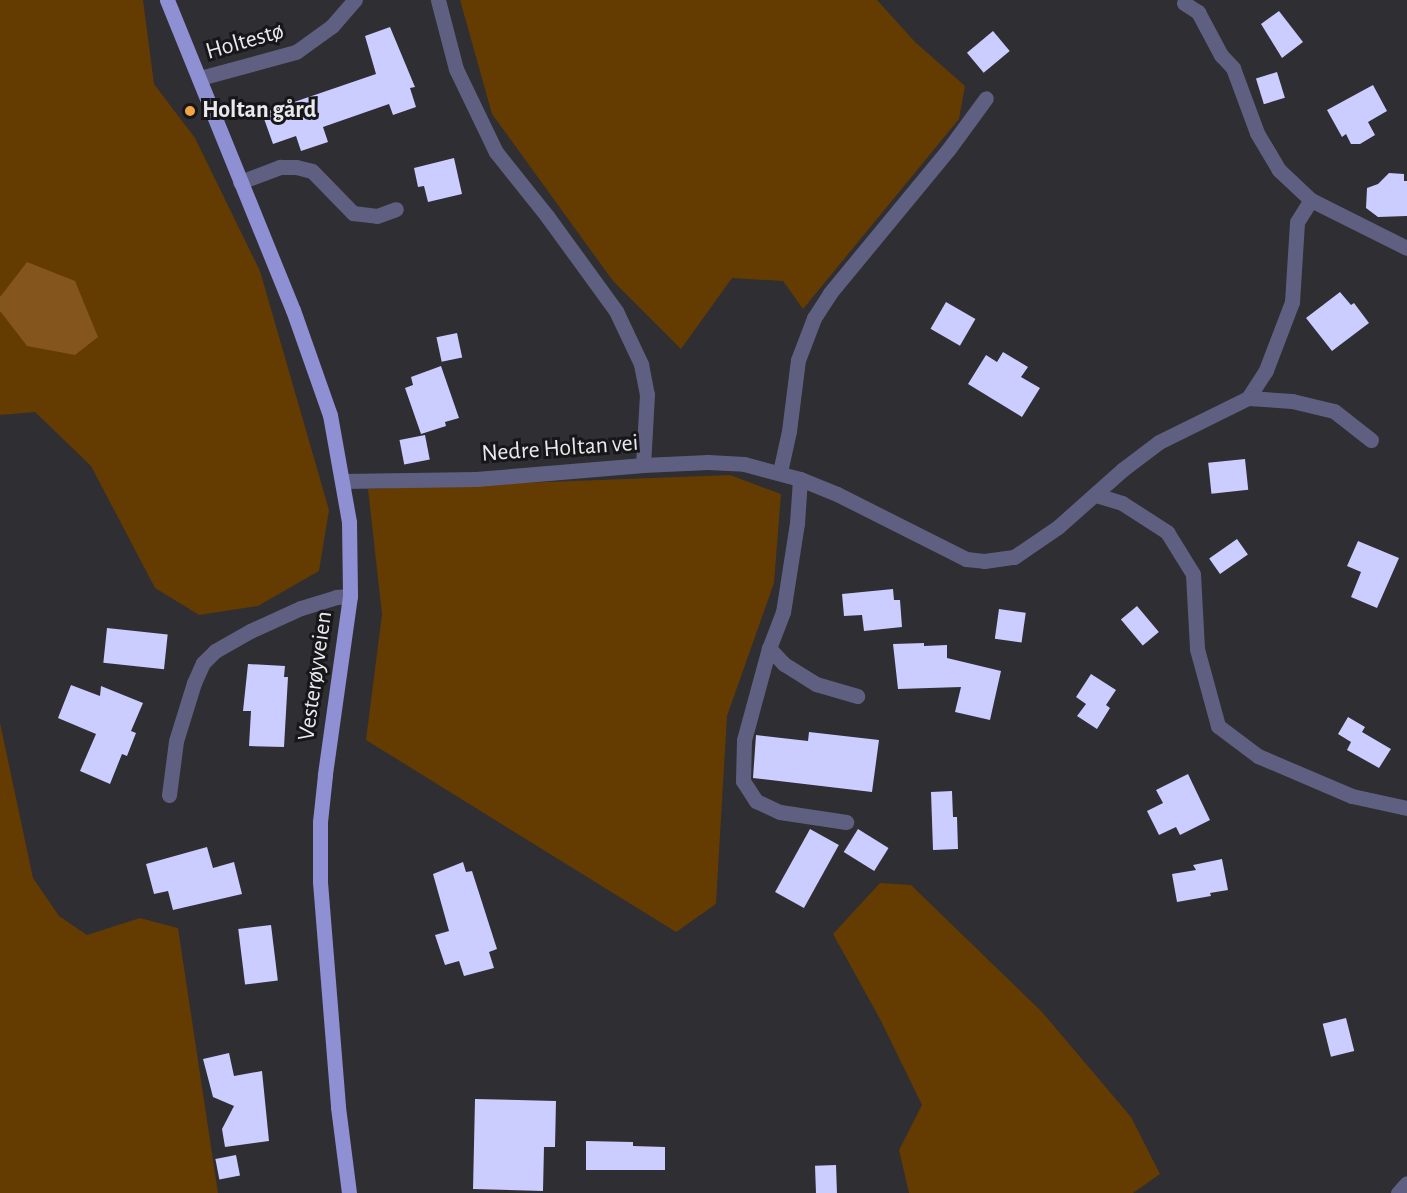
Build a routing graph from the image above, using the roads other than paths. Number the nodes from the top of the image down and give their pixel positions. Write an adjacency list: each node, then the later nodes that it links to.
1 (166, 0): 5 (main road, Vesterøyveien)
2 (355, 0): 5 (street, Holtestø)
3 (438, 0): 13 (street)
4 (1184, 3): 8 (street)
5 (200, 78): 7 (main road, Vesterøyveien)
6 (986, 98): 14 (street)
7 (240, 182): 9 (street); 16 (main road, Vesterøyveien)
8 (1311, 200): 10 (street); 11 (street)
9 (396, 209)
10 (1407, 248)
11 (1248, 398): 12 (street); 17 (street, Nedre Holtan vei)
12 (1371, 440)
13 (643, 465): 14 (street, Nedre Holtan vei); 16 (street, Nedre Holtan vei)
14 (780, 472): 15 (street, Nedre Holtan vei)
15 (800, 479): 17 (street, Nedre Holtan vei); 19 (street)
16 (342, 481): 18 (main road, Vesterøyveien)
17 (1096, 495): 22 (street)
18 (350, 596): 21 (street); 25 (main road, Vesterøyveien)
19 (769, 648): 20 (street); 23 (street)
20 (857, 696)
21 (169, 795)
22 (1407, 808)
23 (846, 822)
24 (1407, 1183): 26 (street)
25 (349, 1193)
26 (1398, 1193)

